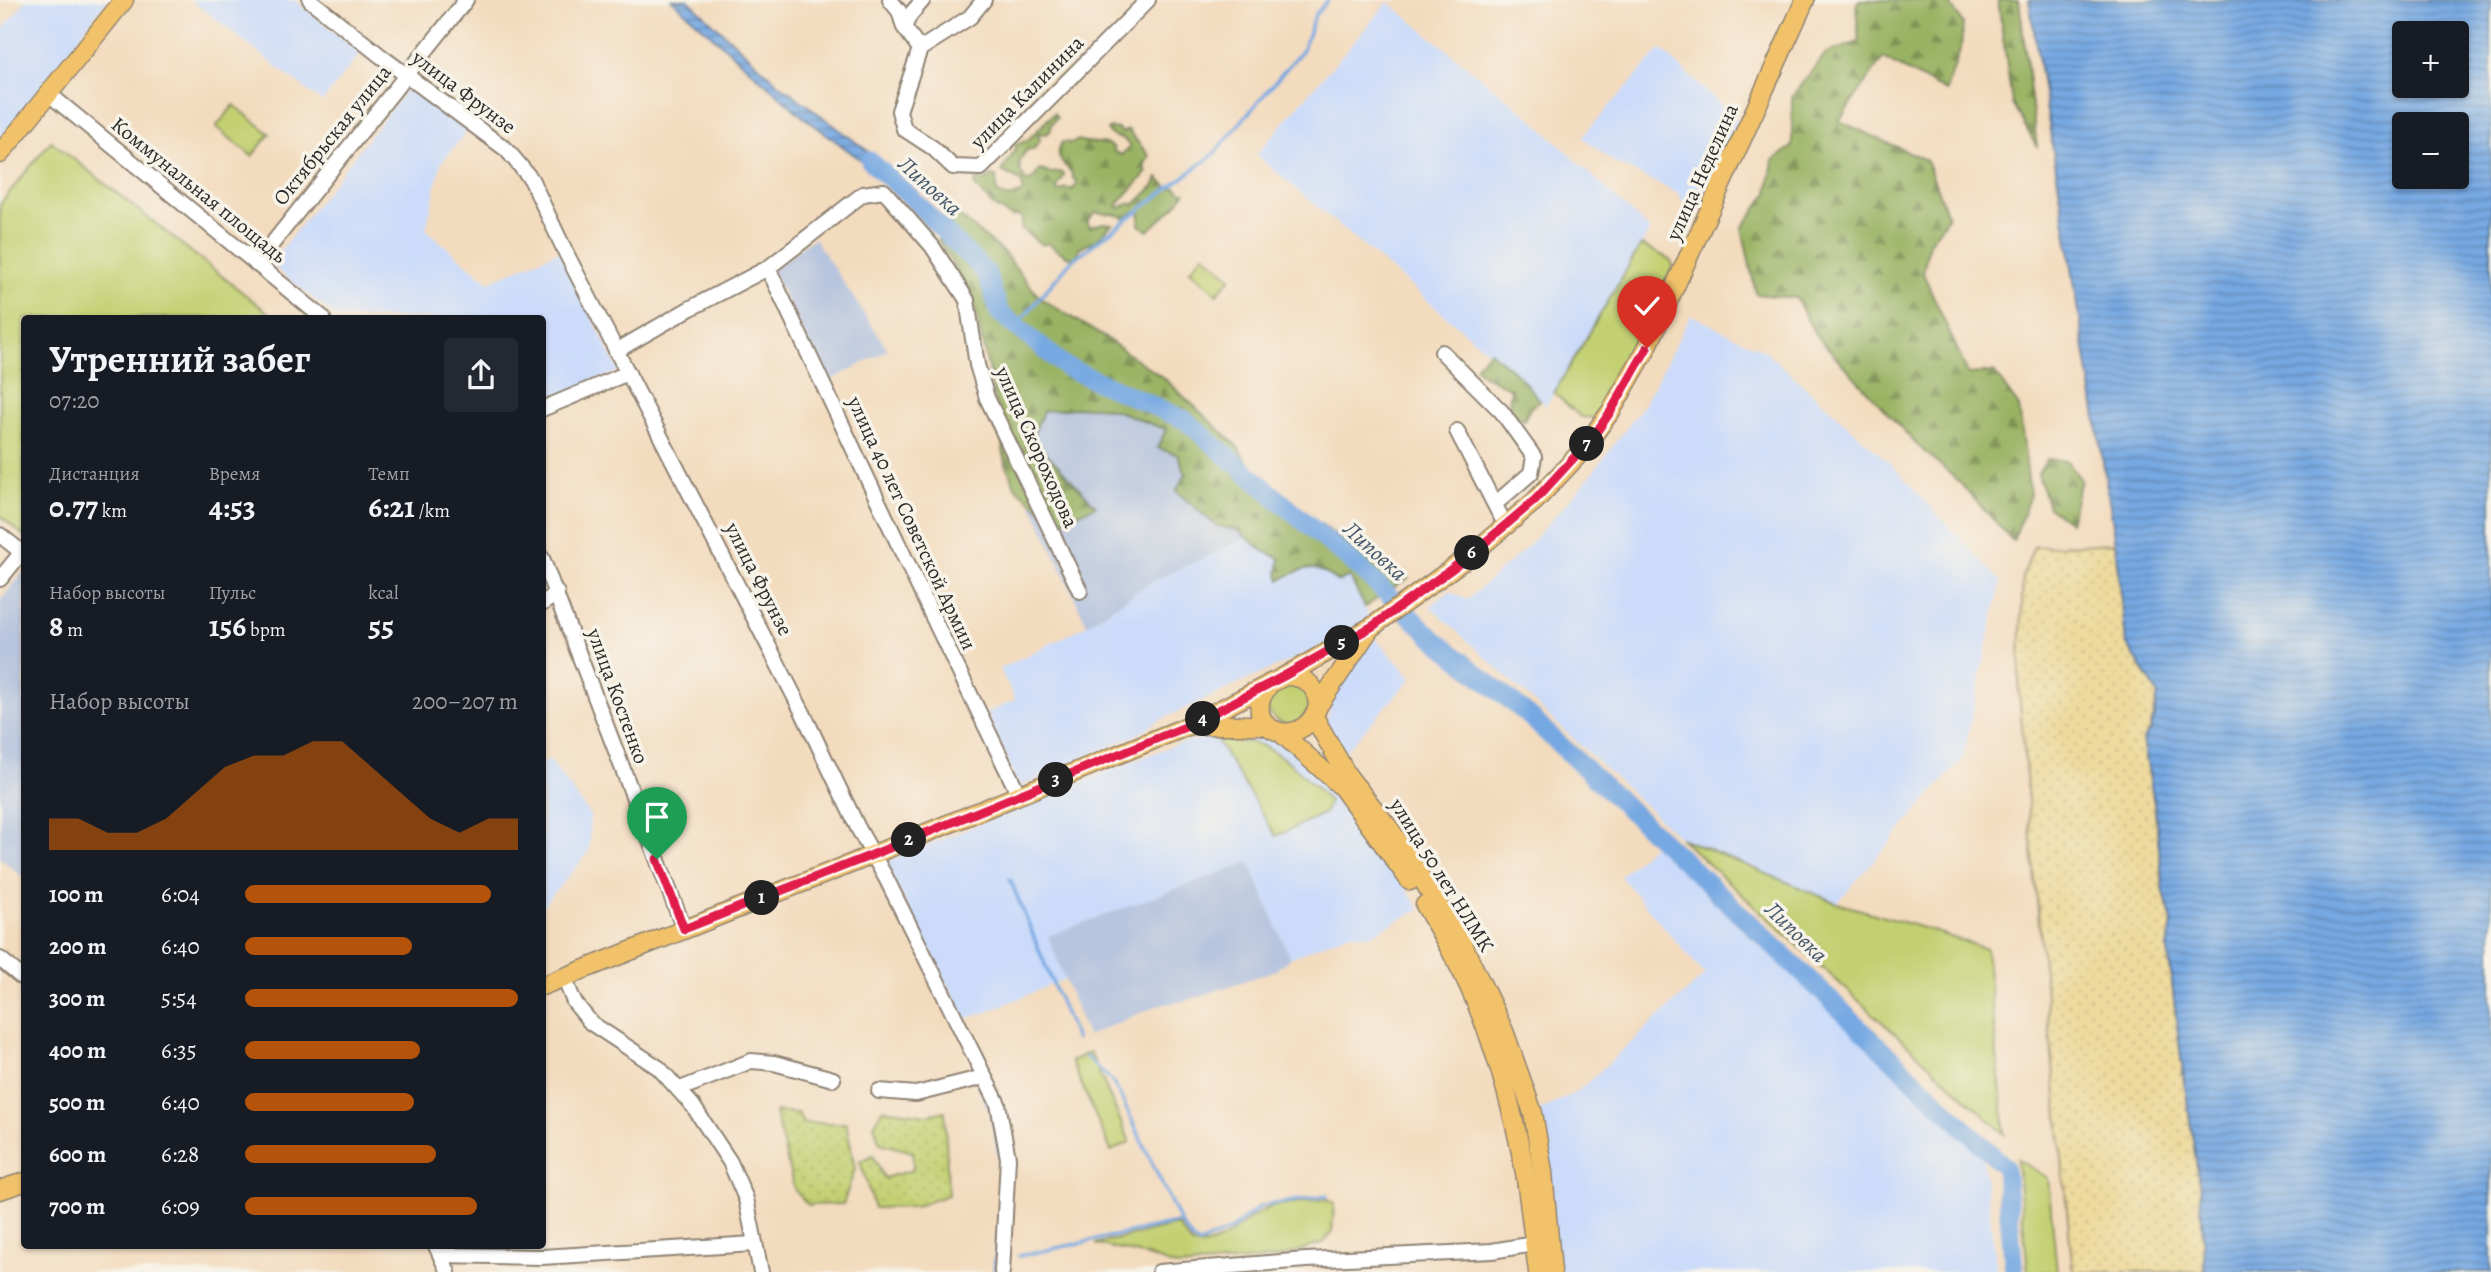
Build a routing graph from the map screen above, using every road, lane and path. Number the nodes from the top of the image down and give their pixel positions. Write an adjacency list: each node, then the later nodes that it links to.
1 (124, 0): 14 (main road)
2 (310, 0): 13 (street, улица Фрунзе)
3 (466, 0): 13 (street, Октябрьская улица)
4 (890, 0): 10 (street)
5 (922, 0): 10 (street)
6 (984, 0): 12 (street)
7 (1148, 0): 12 (street, улица Калинина)
8 (1797, 0): 11 (main road)
9 (1805, 0): 11 (main road)
10 (904, 27): 12 (street)
11 (1789, 34): 25 (main road, улица Неделина)
12 (920, 49)
13 (406, 75): 16 (street, Октябрьская улица); 19 (street, улица Фрунзе)
14 (49, 94): 15 (main road); 16 (street, Коммунальная площадь)
15 (0, 154)
16 (256, 264): 18 (street, Коммунальная площадь)
17 (768, 268): 19 (street); 31 (street, улица Скороходова); 39 (street, улица 40 лет Советской Армии)
18 (319, 315)
19 (616, 351): 21 (street, улица Фрунзе)
20 (1442, 352): 24 (street)
21 (628, 373): 22 (street); 40 (street, улица Фрунзе)
22 (546, 407)
23 (1457, 431): 24 (street)
24 (1495, 504): 25 (street)
25 (1507, 525): 34 (main road, улица Неделина)
26 (0, 535): 27 (street)
27 (21, 551)
28 (21, 555): 30 (street)
29 (546, 567): 32 (street, улица Костенко)
30 (0, 579)
31 (1080, 591)
32 (558, 593): 33 (street); 41 (street, улица Костенко)
33 (546, 601)
34 (1372, 626): 35 (main road); 36 (main road)
35 (1277, 680): 36 (main road); 37 (main road); 38 (main road)
36 (1316, 711): 38 (main road); 60 (main road, улица 50 лет НЛМК)
37 (1190, 725): 38 (main road); 39 (main road)
38 (1273, 728): 53 (main road, улица 50 лет НЛМК)
39 (1019, 795): 40 (main road)
40 (872, 855): 41 (main road); 46 (street, улица Фрунзе)
41 (684, 929): 44 (main road)
42 (0, 959): 43 (street)
43 (21, 976)
44 (565, 977): 45 (main road); 48 (street)
45 (546, 984)
46 (984, 1077): 49 (street); 57 (street, улица Фрунзе)
47 (833, 1079): 48 (street)
48 (680, 1089): 52 (street)
49 (879, 1091)
50 (21, 1183): 51 (main road)
51 (0, 1190)
52 (754, 1244): 54 (street); 56 (street)
53 (1534, 1244): 58 (street); 59 (main road, улица 50 лет НЛМК)
54 (439, 1250): 55 (street)
55 (448, 1272)
56 (761, 1272)
57 (1002, 1272)
58 (1159, 1272)
59 (1538, 1272)
60 (1552, 1272)

